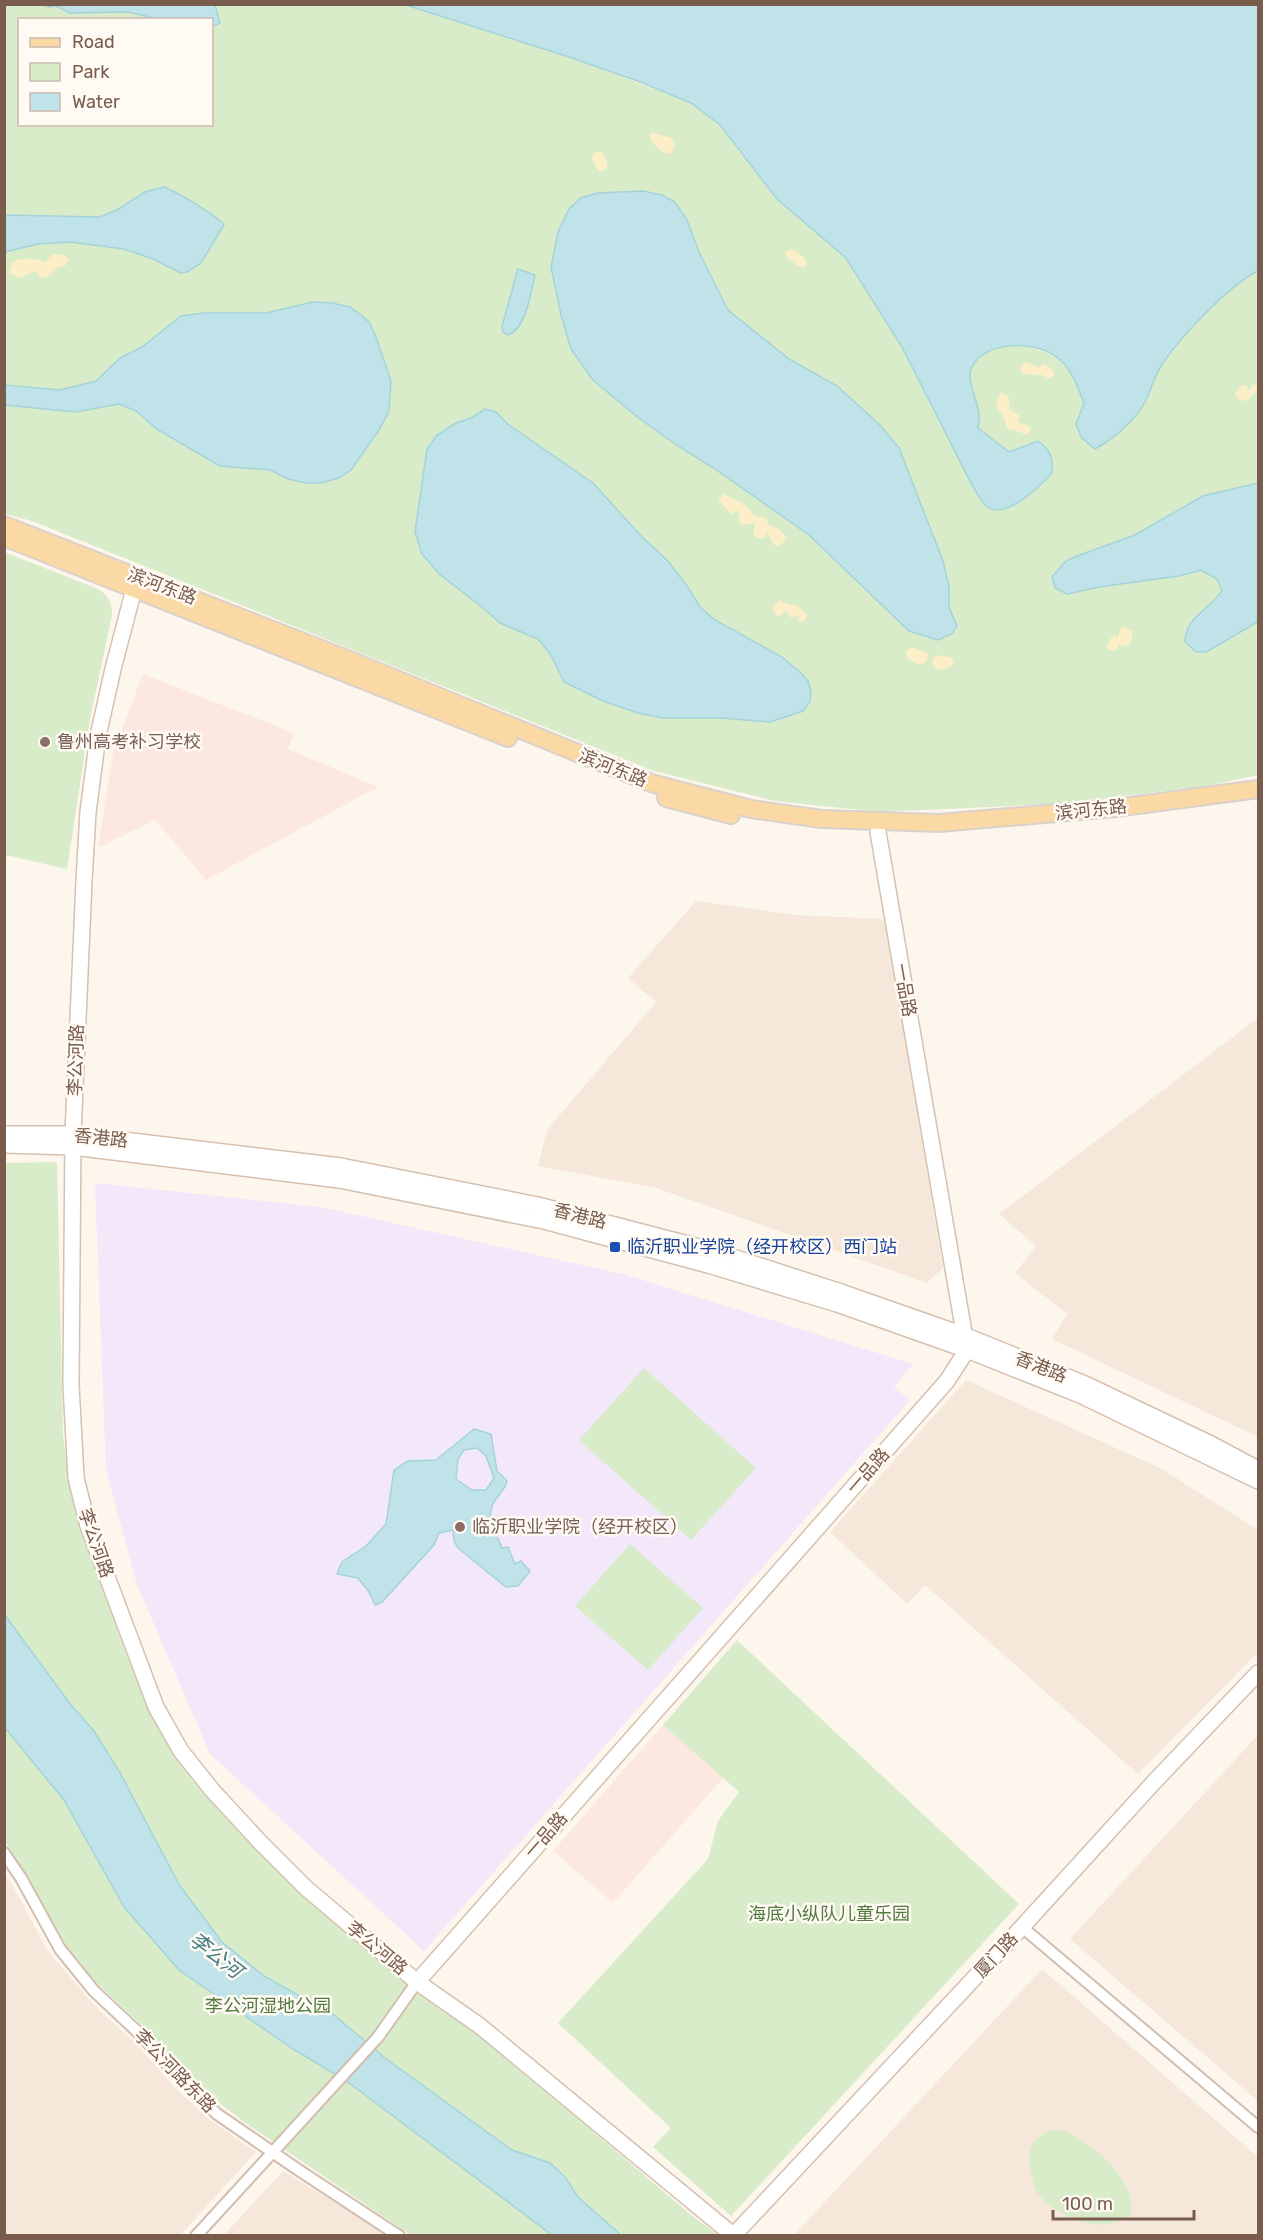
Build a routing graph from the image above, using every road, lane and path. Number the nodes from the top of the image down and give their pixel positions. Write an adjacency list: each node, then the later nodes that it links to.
1 (4, 525): 4 (main road, 滨河东路)
2 (4, 537): 3 (main road, 滨河东路)
3 (134, 589): 6 (main road, 滨河东路); 8 (street, 李公河路)
4 (1258, 789)
5 (1258, 801): 6 (main road, 滨河东路)
6 (878, 832): 10 (street, 一品路)
7 (4, 1134): 8 (street, 香港路)
8 (73, 1140): 9 (street, 香港路); 10 (street, 香港路); 16 (street, 李公河路)
9 (4, 1145)
10 (966, 1343): 11 (street, 香港路); 12 (street, 香港路); 16 (street, 一品路)
11 (1258, 1469)
12 (1258, 1481)
13 (1258, 1674): 15 (street, 厦门路)
14 (4, 1853): 18 (street, 李公河路东路)
15 (1022, 1927): 17 (street); 21 (street, 厦门路)
16 (417, 1982): 18 (street); 21 (street, 李公河路)
17 (1258, 2127)
18 (272, 2152): 19 (street); 20 (street, 李公河路东路)
19 (196, 2235)
20 (399, 2235)
21 (734, 2235)

